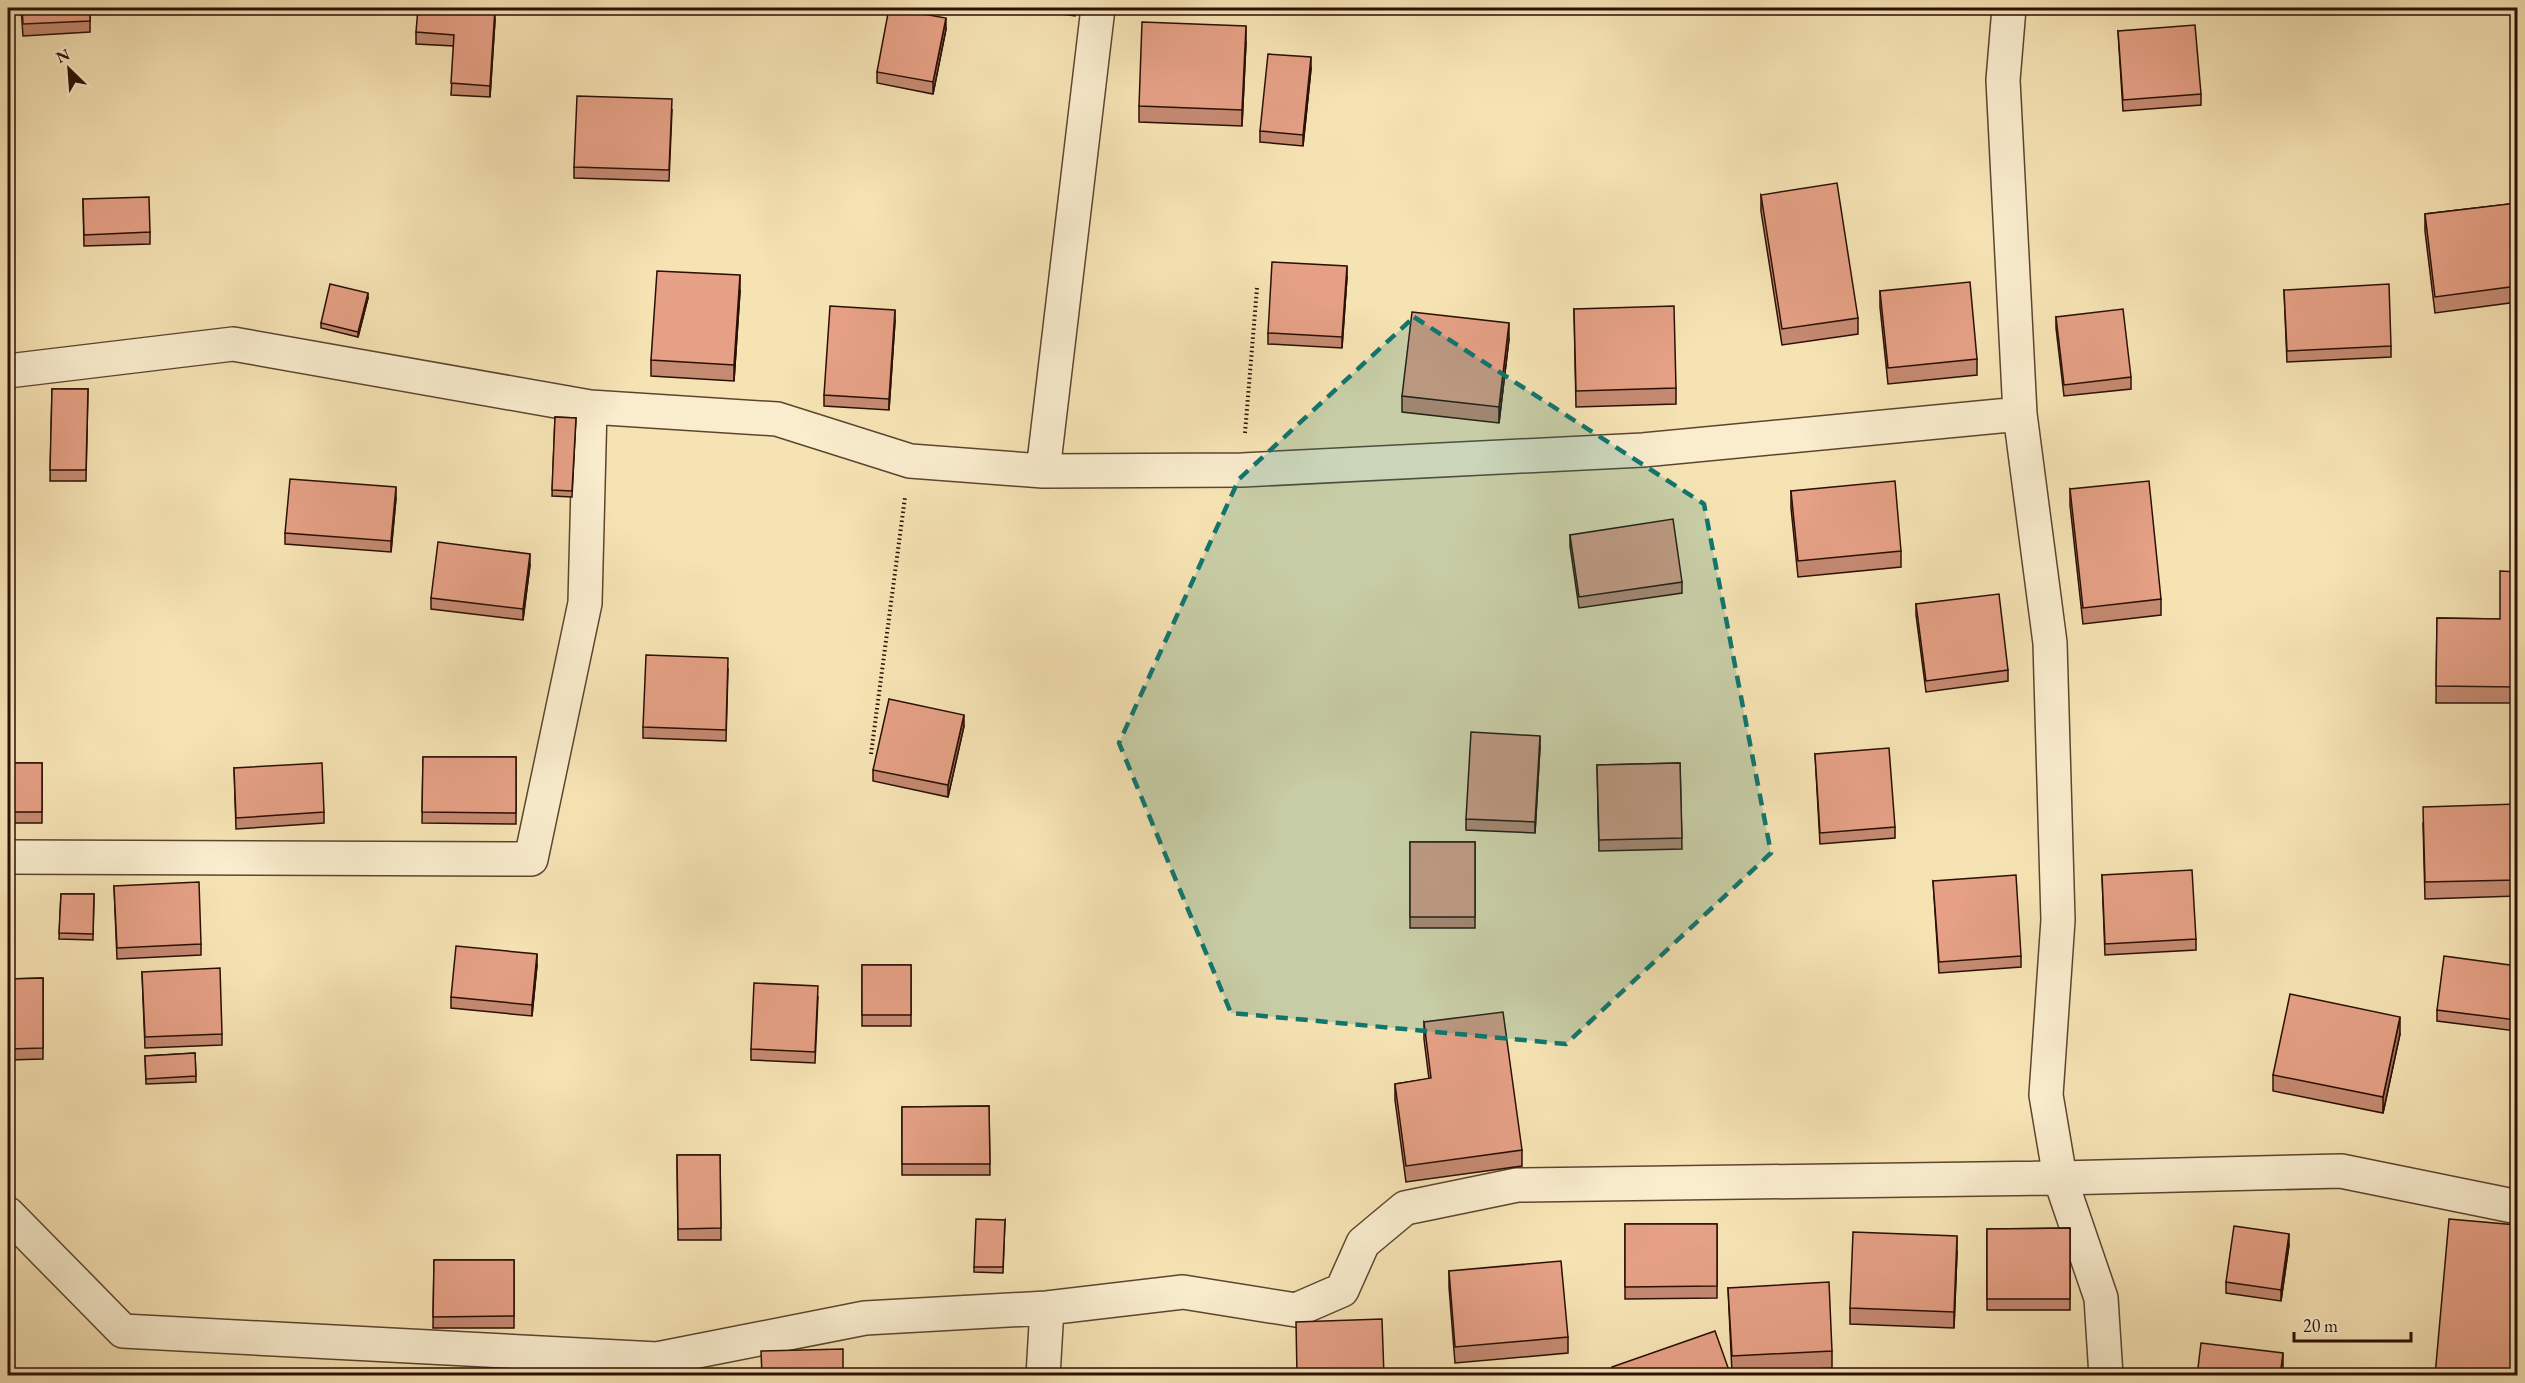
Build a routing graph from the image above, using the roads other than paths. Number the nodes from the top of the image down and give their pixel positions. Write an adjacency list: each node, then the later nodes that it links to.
1 (1098, 8): 6 (street)
2 (2009, 8): 5 (street)
3 (8, 371): 4 (street)
4 (590, 407): 6 (street); 7 (street)
5 (2020, 414): 6 (street); 8 (street)
6 (1043, 471)
7 (8, 856)
8 (2060, 1178): 9 (street); 11 (street); 13 (street)
9 (2517, 1207)
10 (8, 1214): 11 (street)
11 (1047, 1308): 12 (street)
12 (1043, 1376)
13 (2106, 1376)

